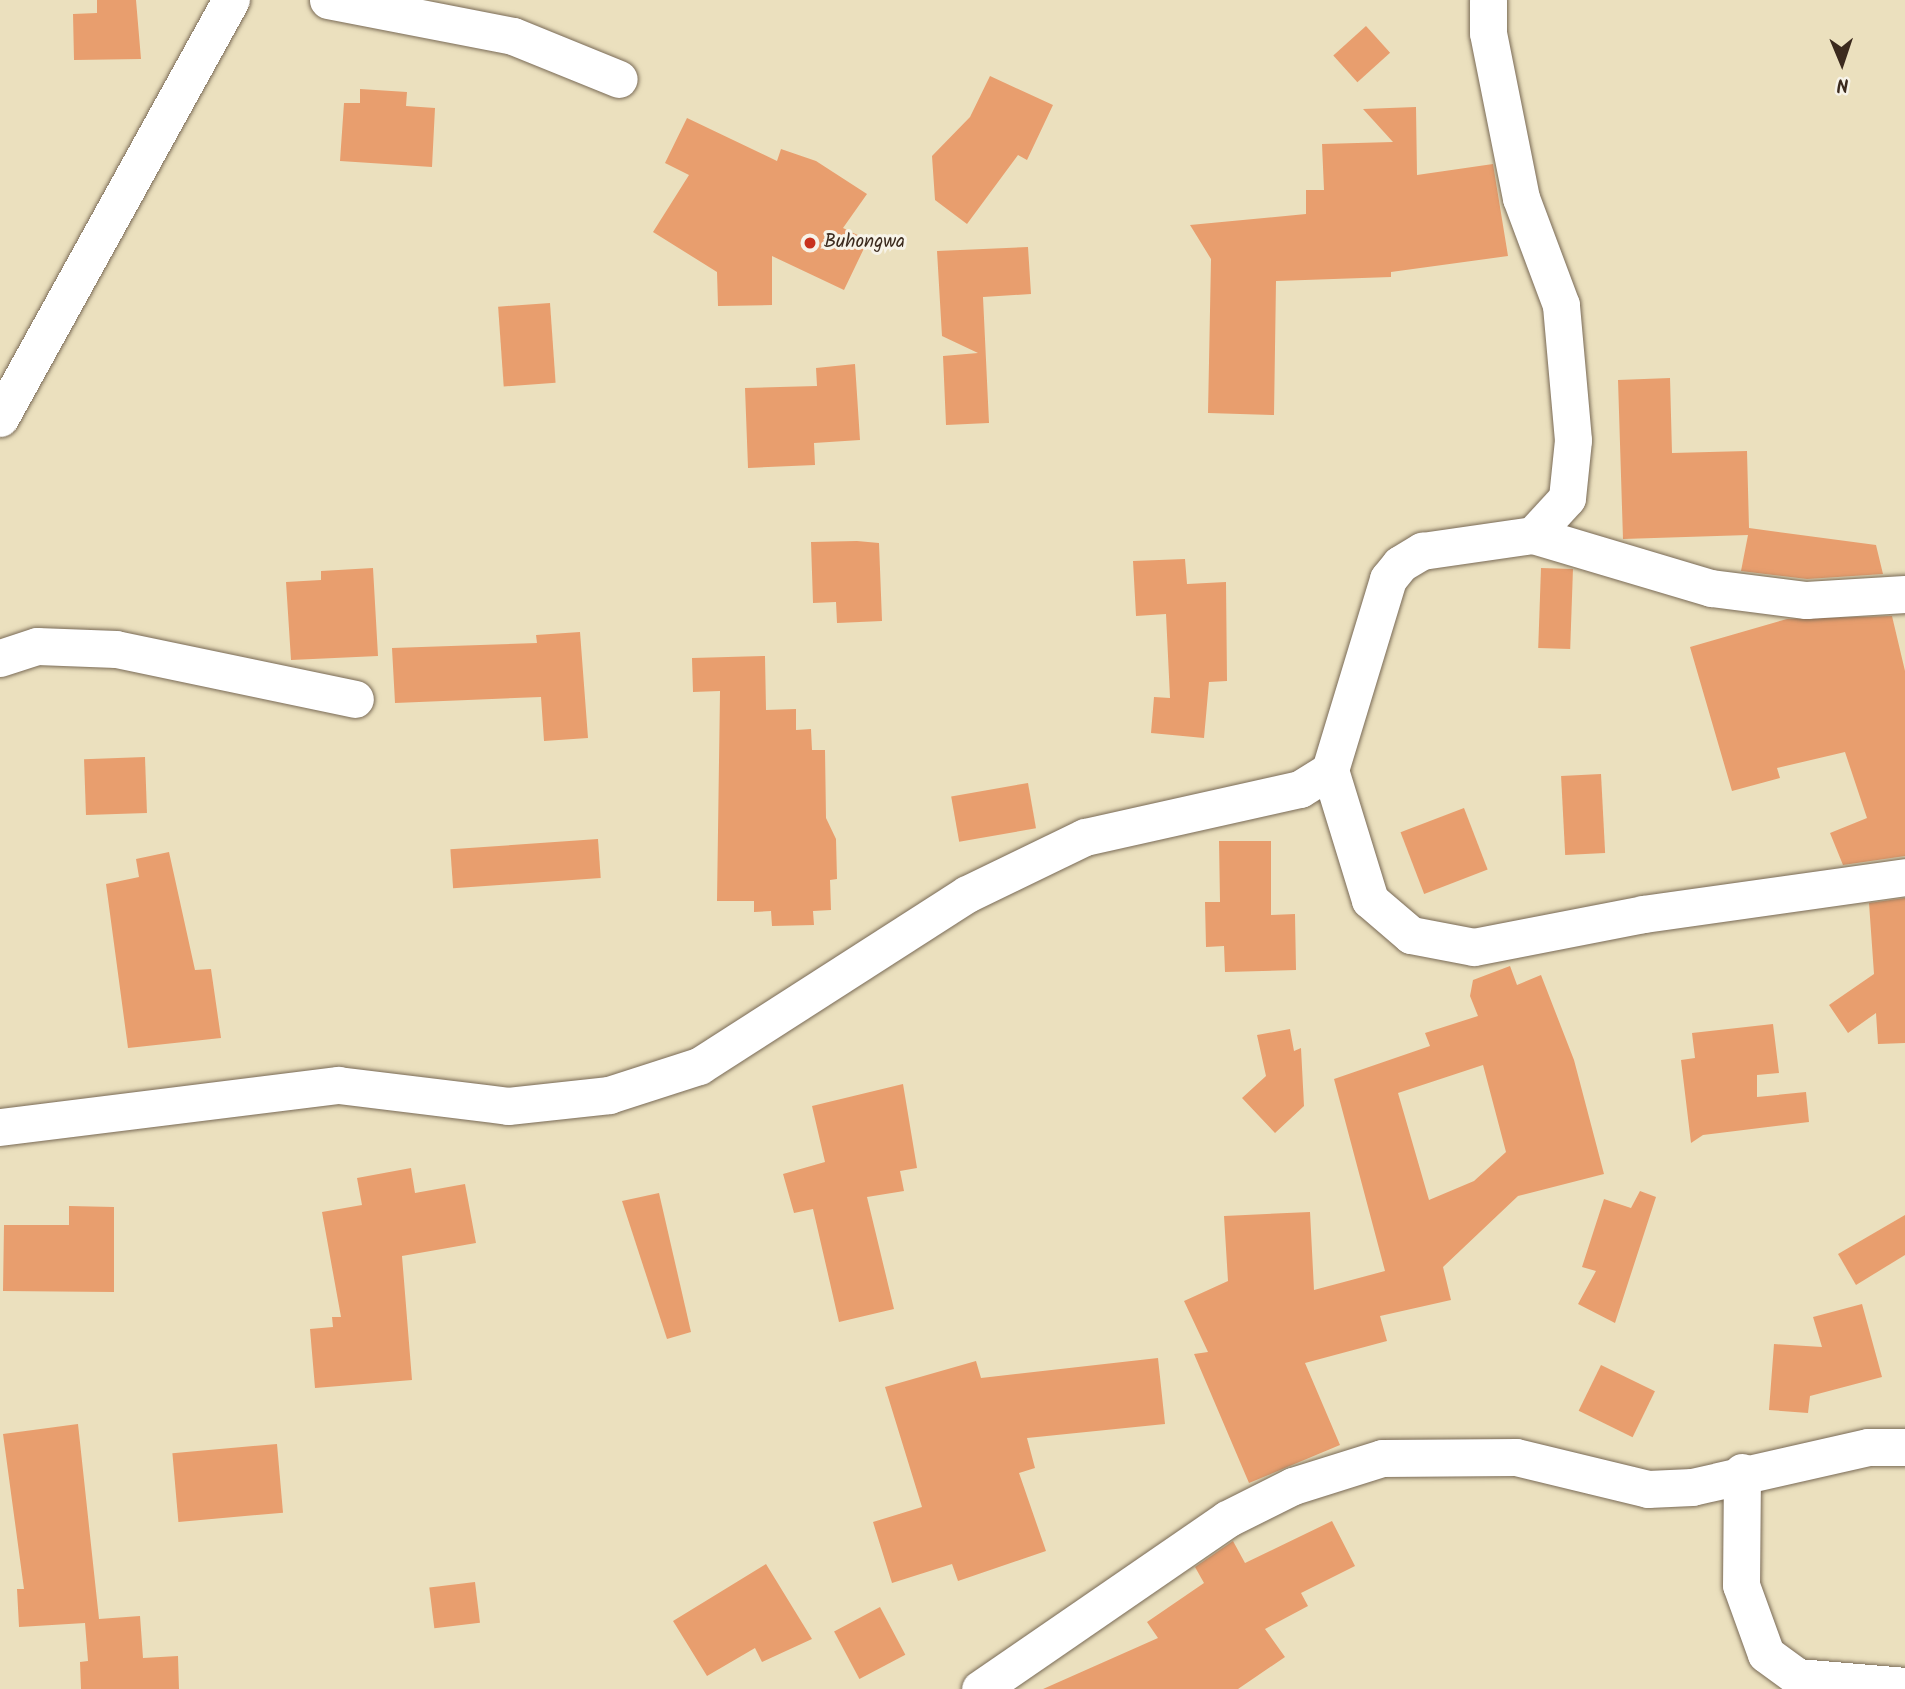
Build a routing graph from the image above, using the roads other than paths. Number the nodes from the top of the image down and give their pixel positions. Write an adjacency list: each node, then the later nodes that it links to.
1 (231, 0): 5 (street)
2 (328, 0): 4 (street)
3 (1488, 0): 6 (street)
4 (619, 79)
5 (0, 418)
6 (1533, 535): 7 (street); 10 (street)
7 (1905, 594)
8 (0, 658): 9 (street)
9 (355, 699)
10 (1330, 770): 11 (street); 12 (street)
11 (1905, 877)
12 (0, 1127)
13 (1905, 1447): 14 (street)
14 (1742, 1472): 15 (street); 16 (street)
15 (1905, 1686)
16 (980, 1689)

